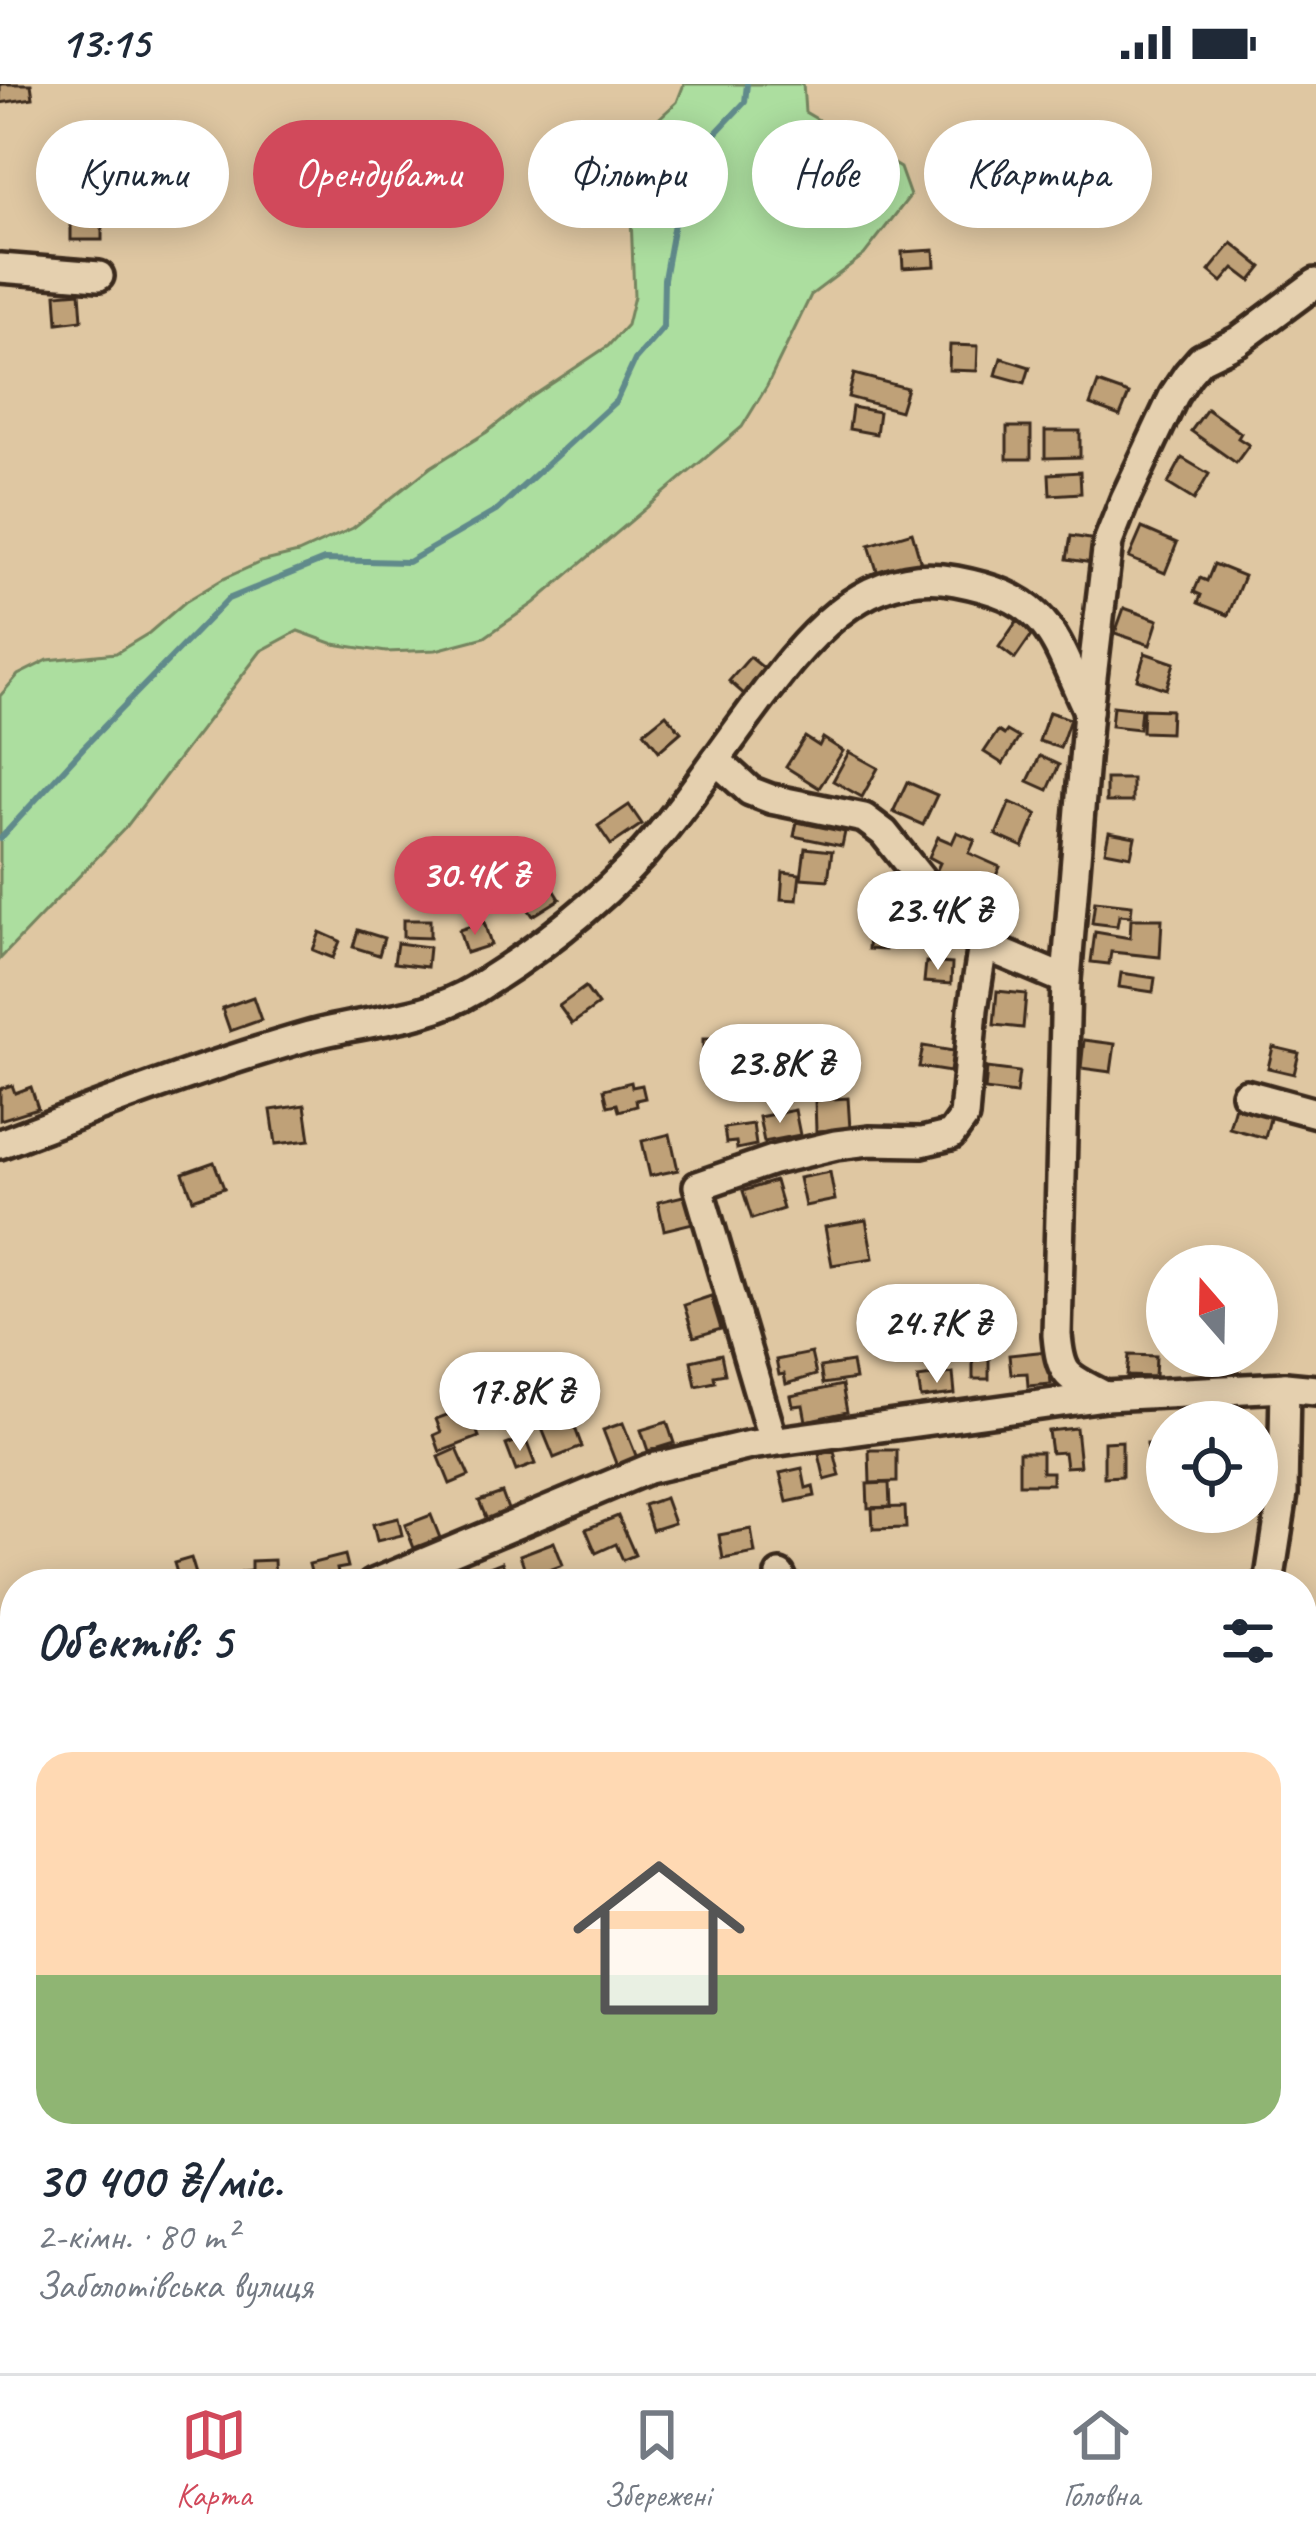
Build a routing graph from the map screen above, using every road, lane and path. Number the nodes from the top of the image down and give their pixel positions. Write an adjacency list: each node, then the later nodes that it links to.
1 (0, 268): 2 (street)
2 (100, 276)
3 (1316, 283): 4 (street)
4 (1088, 711): 5 (street); 7 (street)
5 (716, 760): 6 (street); 10 (street)
6 (983, 945): 7 (street); 14 (street)
7 (1066, 980): 13 (street)
8 (1246, 1094): 9 (street)
9 (1316, 1113)
10 (0, 1144)
11 (1285, 1387): 12 (street); 13 (street); 16 (street)
12 (1316, 1390)
13 (1106, 1396): 14 (street)
14 (773, 1441): 15 (street)
15 (439, 1569)
16 (1271, 1569)

